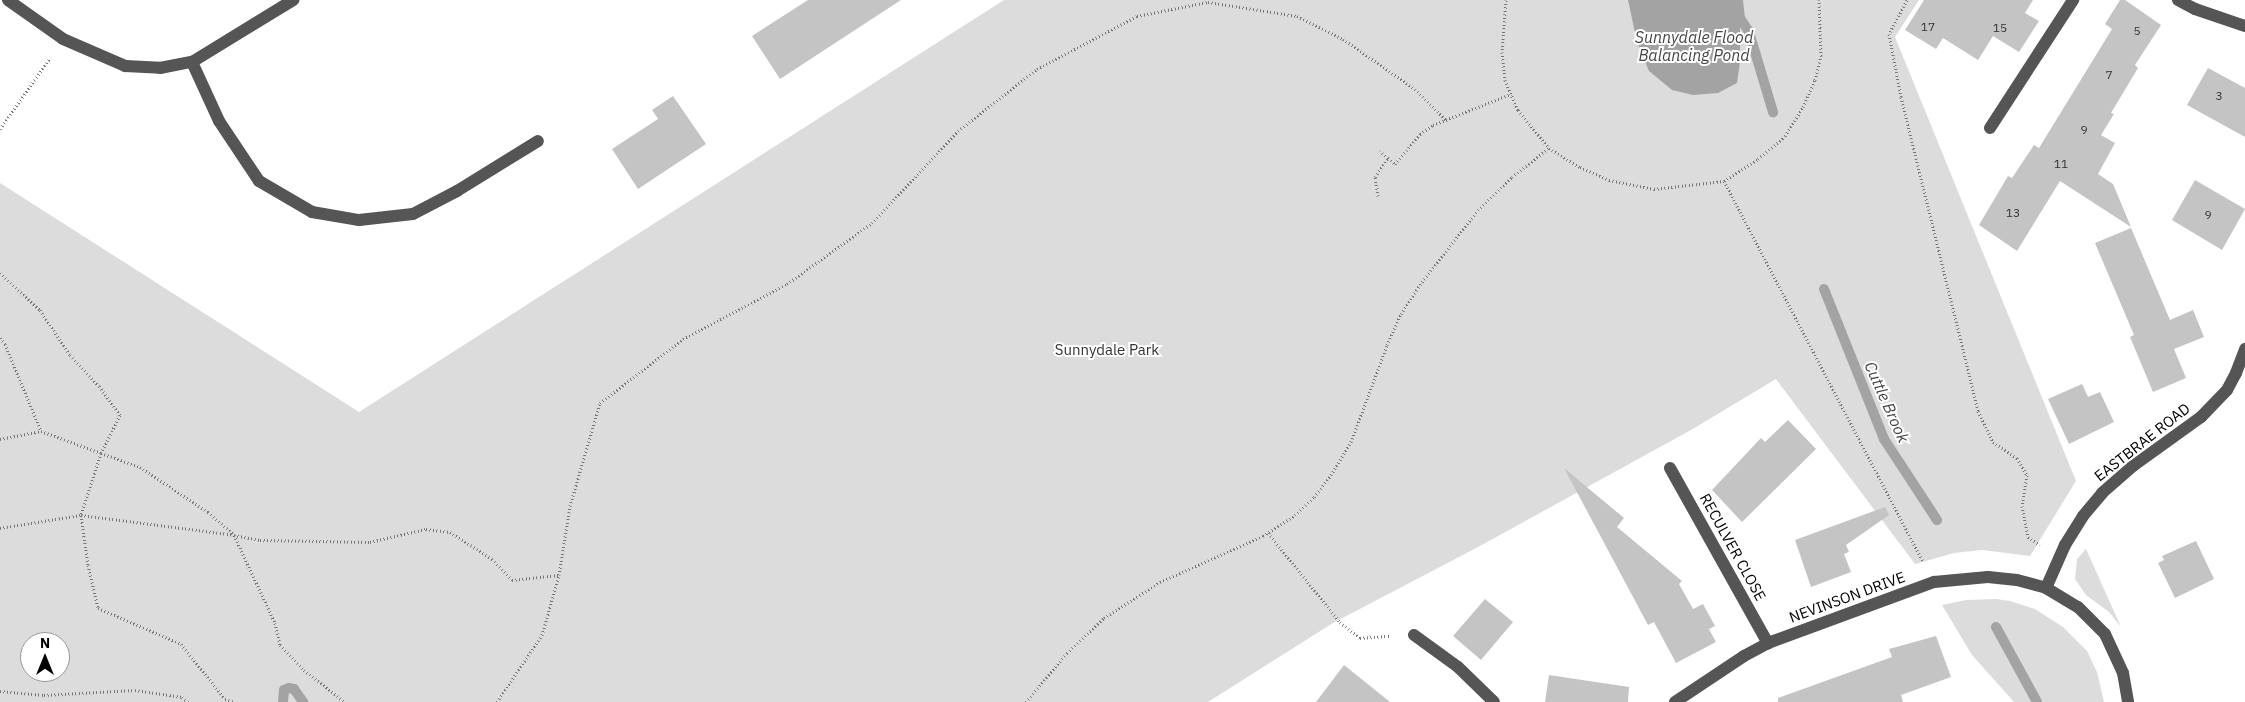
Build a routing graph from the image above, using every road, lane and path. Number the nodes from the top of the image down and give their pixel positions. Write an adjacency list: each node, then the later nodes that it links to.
1 (8, 0): 9 (street)
2 (293, 0): 10 (street)
3 (1506, 0): 11 (path)
4 (1819, 0): 19 (path)
5 (1906, 0): 32 (path)
6 (2073, 0): 13 (street)
7 (2178, 0): 8 (street)
8 (2245, 26)
9 (63, 39): 10 (street); 14 (path)
10 (192, 62): 15 (street)
11 (1511, 94): 12 (path); 16 (path)
12 (1446, 120): 18 (path); 33 (path)
13 (1990, 128)
14 (0, 129)
15 (538, 141)
16 (1549, 148): 19 (path); 30 (path)
17 (1380, 151): 18 (path)
18 (1388, 158): 20 (path)
19 (1724, 181): 34 (path)
20 (1378, 196)
21 (0, 273): 26 (path)
22 (0, 338): 24 (path)
23 (2245, 349): 32 (street, EASTBRAE ROAD)
24 (41, 431): 25 (path); 26 (path)
25 (0, 439)
26 (101, 453): 28 (path); 31 (path)
27 (1670, 468): 37 (street, RECULVER CLOSE)
28 (81, 515): 29 (path); 31 (path); 40 (path)
29 (0, 528)
30 (1268, 533): 36 (path); 43 (path)
31 (234, 535): 33 (path); 41 (path)
32 (2060, 558): 35 (street, EASTBRAE ROAD)
33 (559, 575): 42 (path)
34 (1934, 582): 35 (street, NEVINSON DRIVE); 37 (street, NEVINSON DRIVE)
35 (2046, 588): 46 (street, NEVINSON DRIVE)
36 (1414, 635): 44 (street)
37 (1768, 643): 45 (street, NEVINSON DRIVE)
38 (0, 691): 39 (path)
39 (188, 702)
40 (234, 702)
41 (345, 702)
42 (497, 702)
43 (1026, 702)
44 (1494, 702)
45 (1675, 702)
46 (2128, 702)

